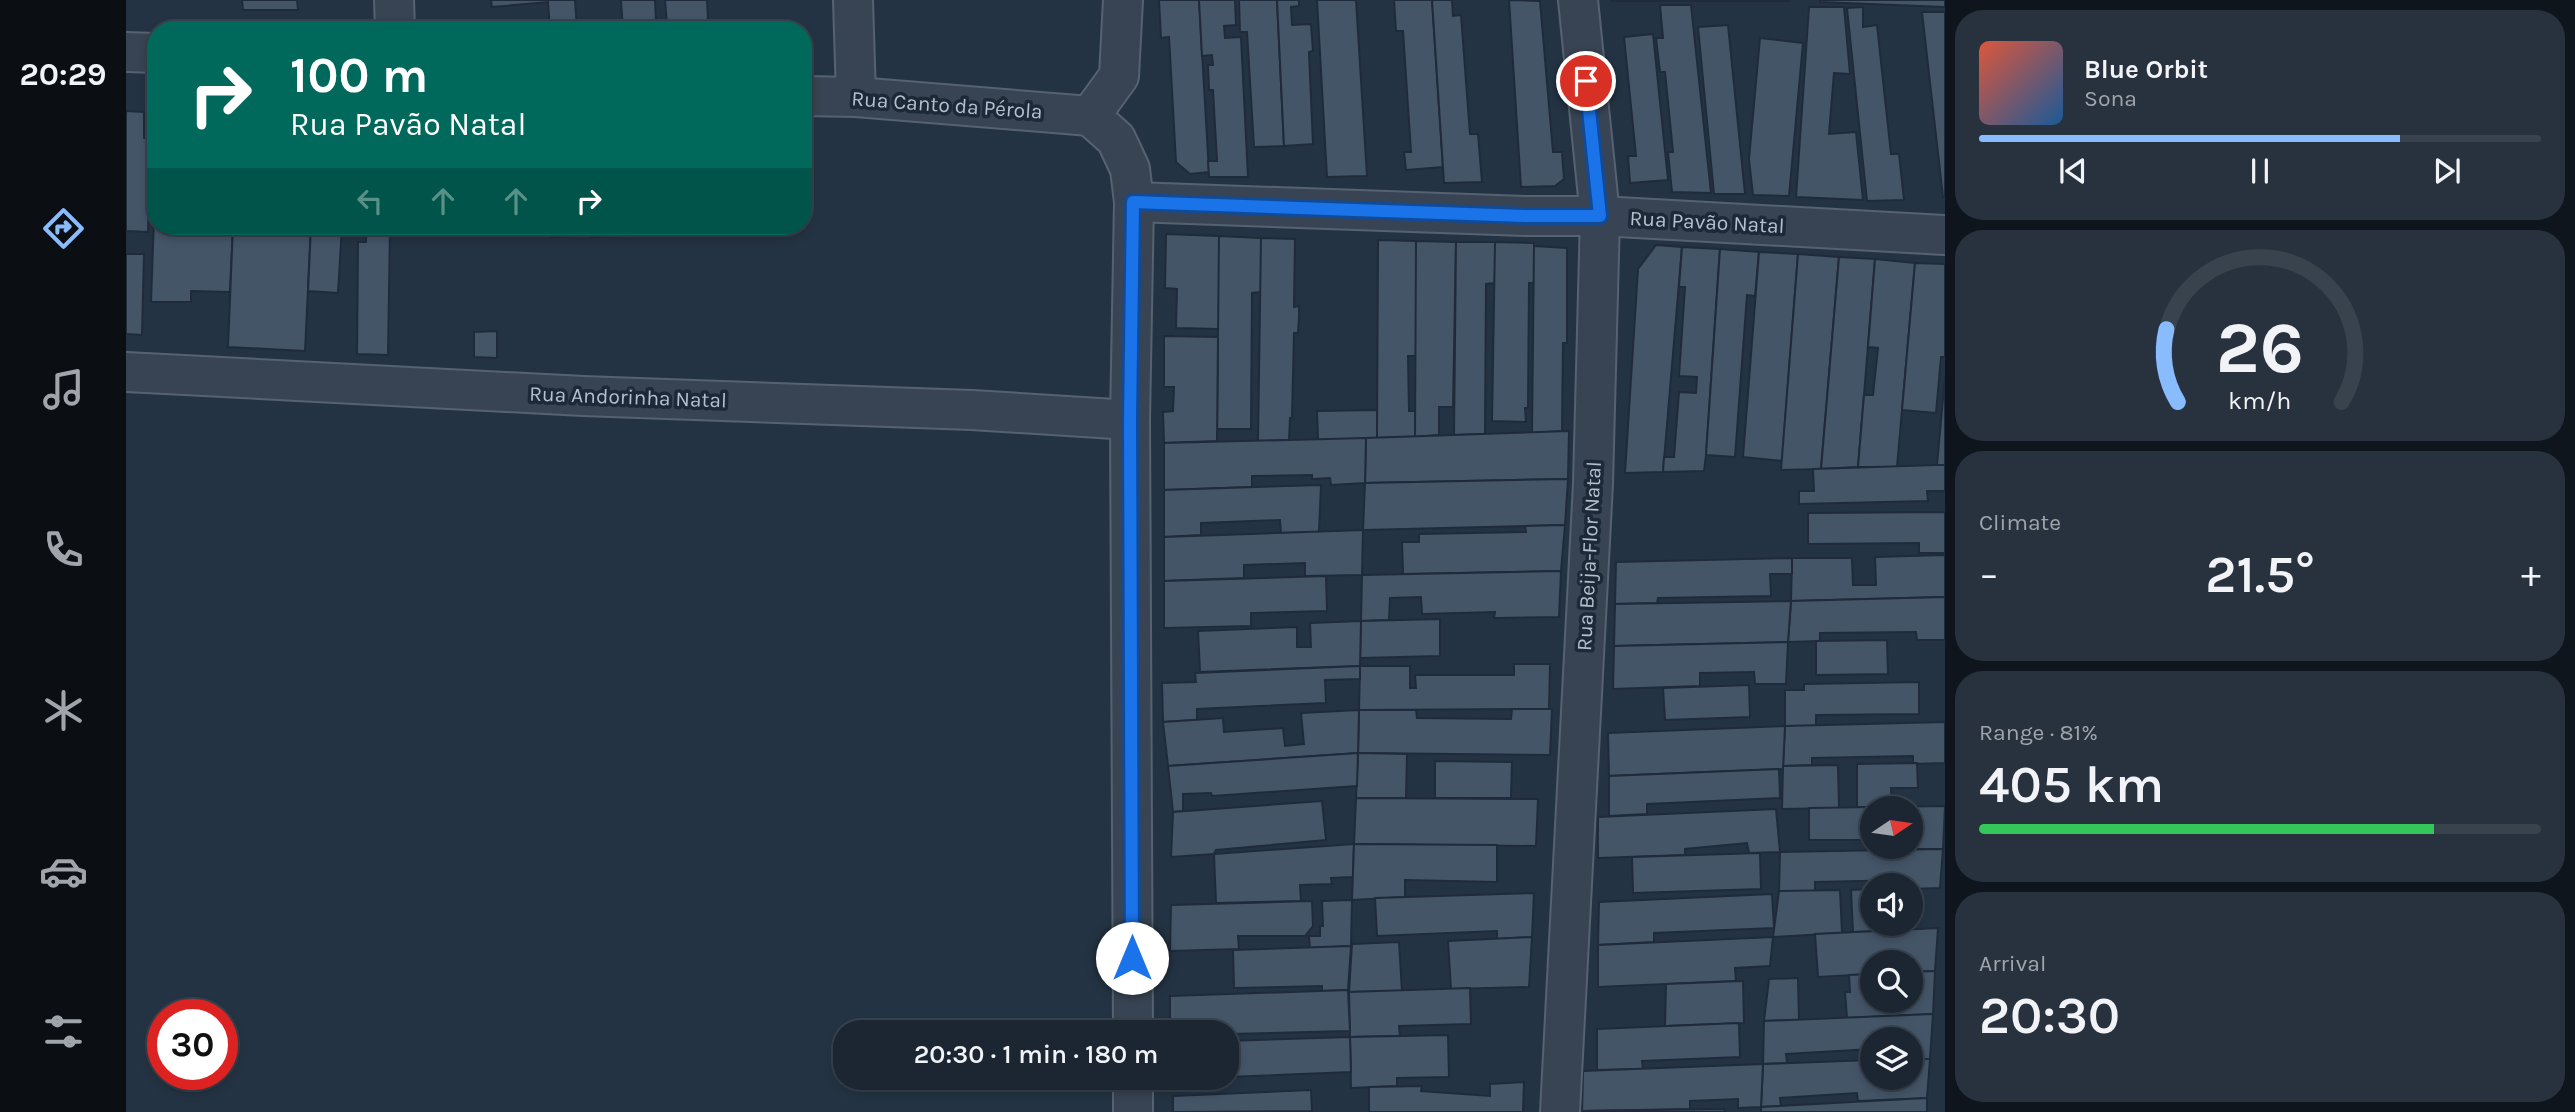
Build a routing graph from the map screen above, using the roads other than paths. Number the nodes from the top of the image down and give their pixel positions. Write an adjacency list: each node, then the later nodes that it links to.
1 (394, 0): 5 (street)
2 (853, 0): 9 (street)
3 (1123, 0): 10 (street)
4 (1578, 0): 12 (street, Rua Beija-Flor Natal)
5 (395, 21)
6 (126, 52): 7 (street)
7 (147, 53)
8 (812, 96): 9 (street, Rua Canto da Pérola)
9 (856, 97): 10 (street, Rua Canto da Pérola)
10 (1090, 116): 11 (street)
11 (1133, 202): 12 (street, Rua Pavão Natal); 15 (street)
12 (1600, 216): 13 (street, Rua Pavão Natal); 19 (street, Rua Beija-Flor Natal)
13 (1945, 235)
14 (126, 372): 15 (street, Rua Andorinha Natal)
15 (1130, 420): 16 (street)
16 (1133, 1020)
17 (1133, 1090): 18 (street)
18 (1133, 1112)
19 (1560, 1112)

